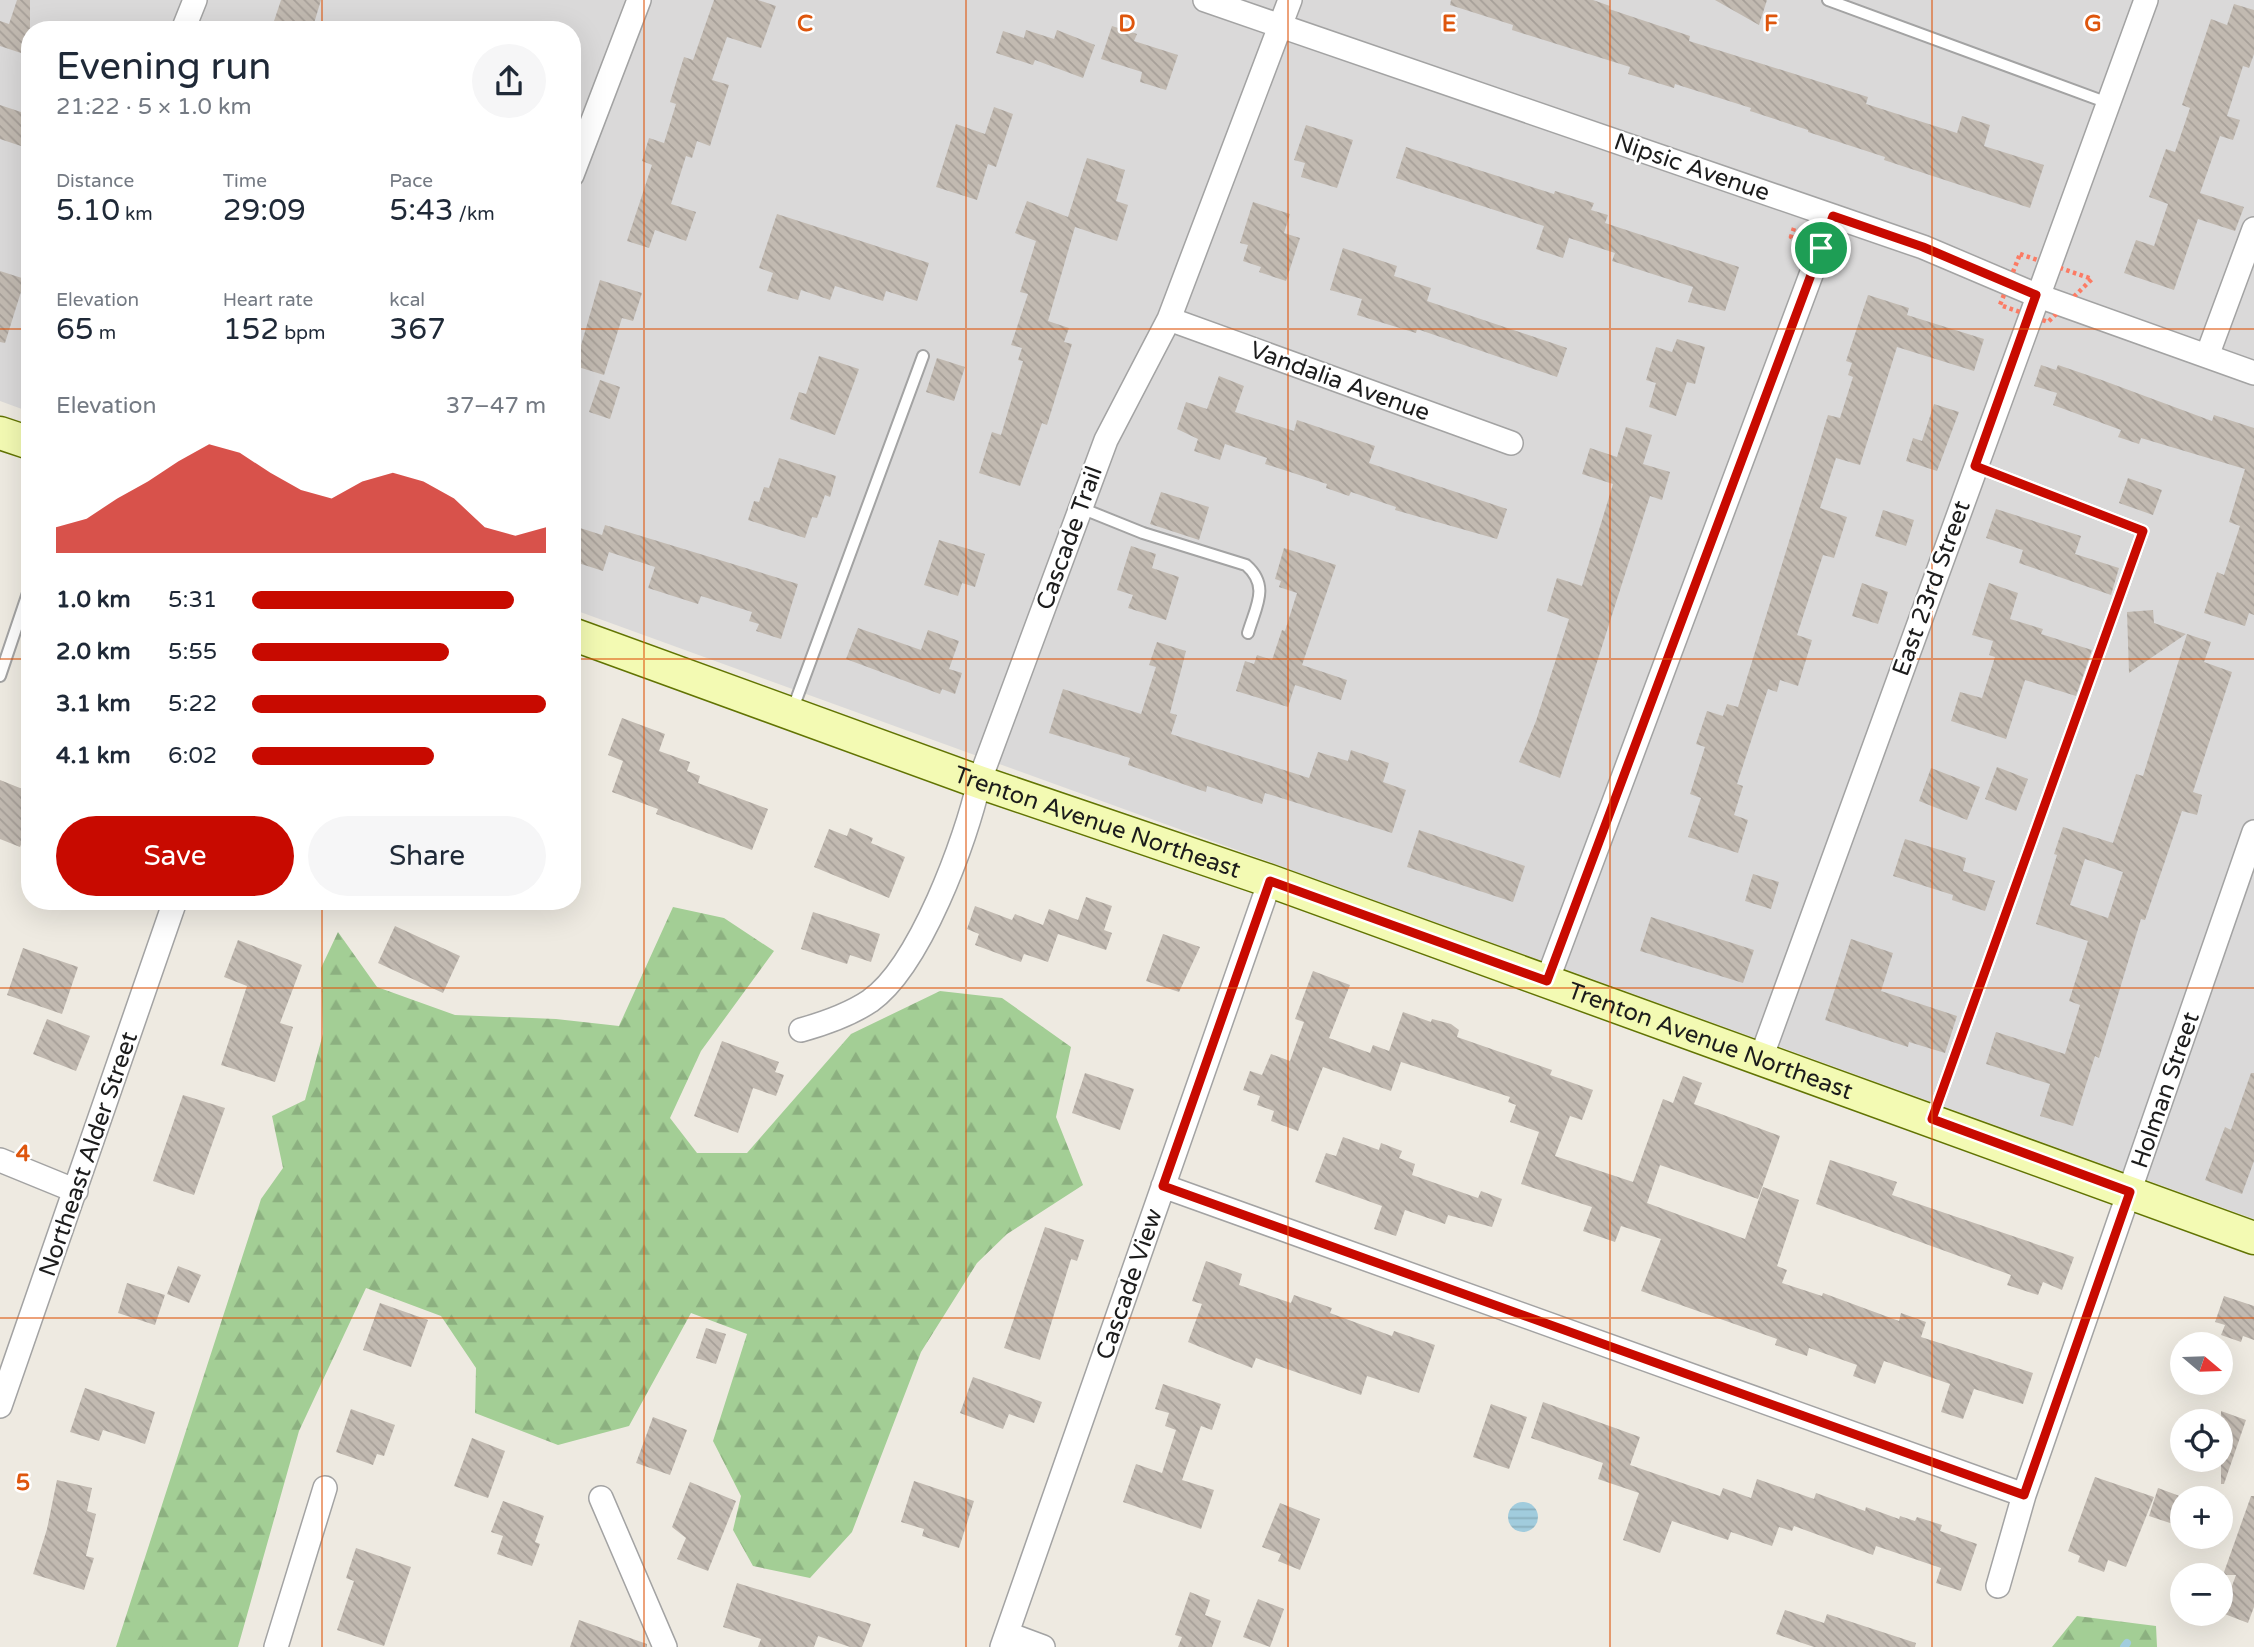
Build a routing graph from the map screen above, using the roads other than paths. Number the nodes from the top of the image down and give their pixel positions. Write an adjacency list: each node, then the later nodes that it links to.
1 (195, 0): 7 (street)
2 (639, 0): 10 (street)
3 (1205, 0): 8 (street, Nipsic Avenue)
4 (1290, 0): 8 (street, Cascade Trail)
5 (1828, 0): 9 (lane)
6 (2146, 0): 9 (street, East 23rd Street)
7 (187, 21)
8 (1280, 26): 11 (street, Nipsic Avenue); 14 (street, Cascade Trail)
9 (2108, 103): 13 (street, East 23rd Street)
10 (581, 151)
11 (1833, 216): 13 (street, Nipsic Avenue); 30 (street)
12 (2254, 229): 16 (street)
13 (2036, 295): 16 (street, Nipsic Avenue); 19 (street, East 23rd Street)
14 (1169, 319): 18 (street, Vandalia Avenue); 20 (street, Cascade Trail)
15 (923, 356): 25 (lane)
16 (2207, 356): 17 (street, Nipsic Avenue)
17 (2254, 373)
18 (1511, 443)
19 (1975, 466): 32 (street, East 23rd Street); 33 (lane)
20 (1081, 508): 22 (lane); 26 (street, Cascade Trail)
21 (21, 614): 24 (lane)
22 (1248, 633)
23 (581, 637): 25 (main road, Trenton Avenue Northeast)
24 (0, 676)
25 (792, 714): 26 (main road, Trenton Avenue Northeast)
26 (979, 782): 28 (main road, Trenton Avenue Northeast); 31 (street, Cascade Trail)
27 (2254, 832): 37 (street, Holman Street)
28 (1270, 881): 30 (main road, Trenton Avenue Northeast); 35 (street, Cascade View)
29 (172, 910): 36 (street, Northeast Alder Street)
30 (1547, 981): 32 (main road, Trenton Avenue Northeast)
31 (802, 1030)
32 (1761, 1058): 33 (main road, Trenton Avenue Northeast)
33 (1932, 1119): 37 (main road, Trenton Avenue Northeast)
34 (0, 1160): 36 (street)
35 (1163, 1186): 41 (street); 44 (street, Cascade View)
36 (76, 1191): 39 (street, Northeast Alder Street)
37 (2130, 1192): 38 (main road, Trenton Avenue Northeast); 41 (street, Holman Street)
38 (2254, 1238)
39 (0, 1406)
40 (326, 1488): 45 (street)
41 (2024, 1495): 43 (street, Holman Street)
42 (601, 1497): 46 (street)
43 (1998, 1586)
44 (1005, 1641): 47 (street)
45 (276, 1647)
46 (664, 1647)
47 (1043, 1647)

